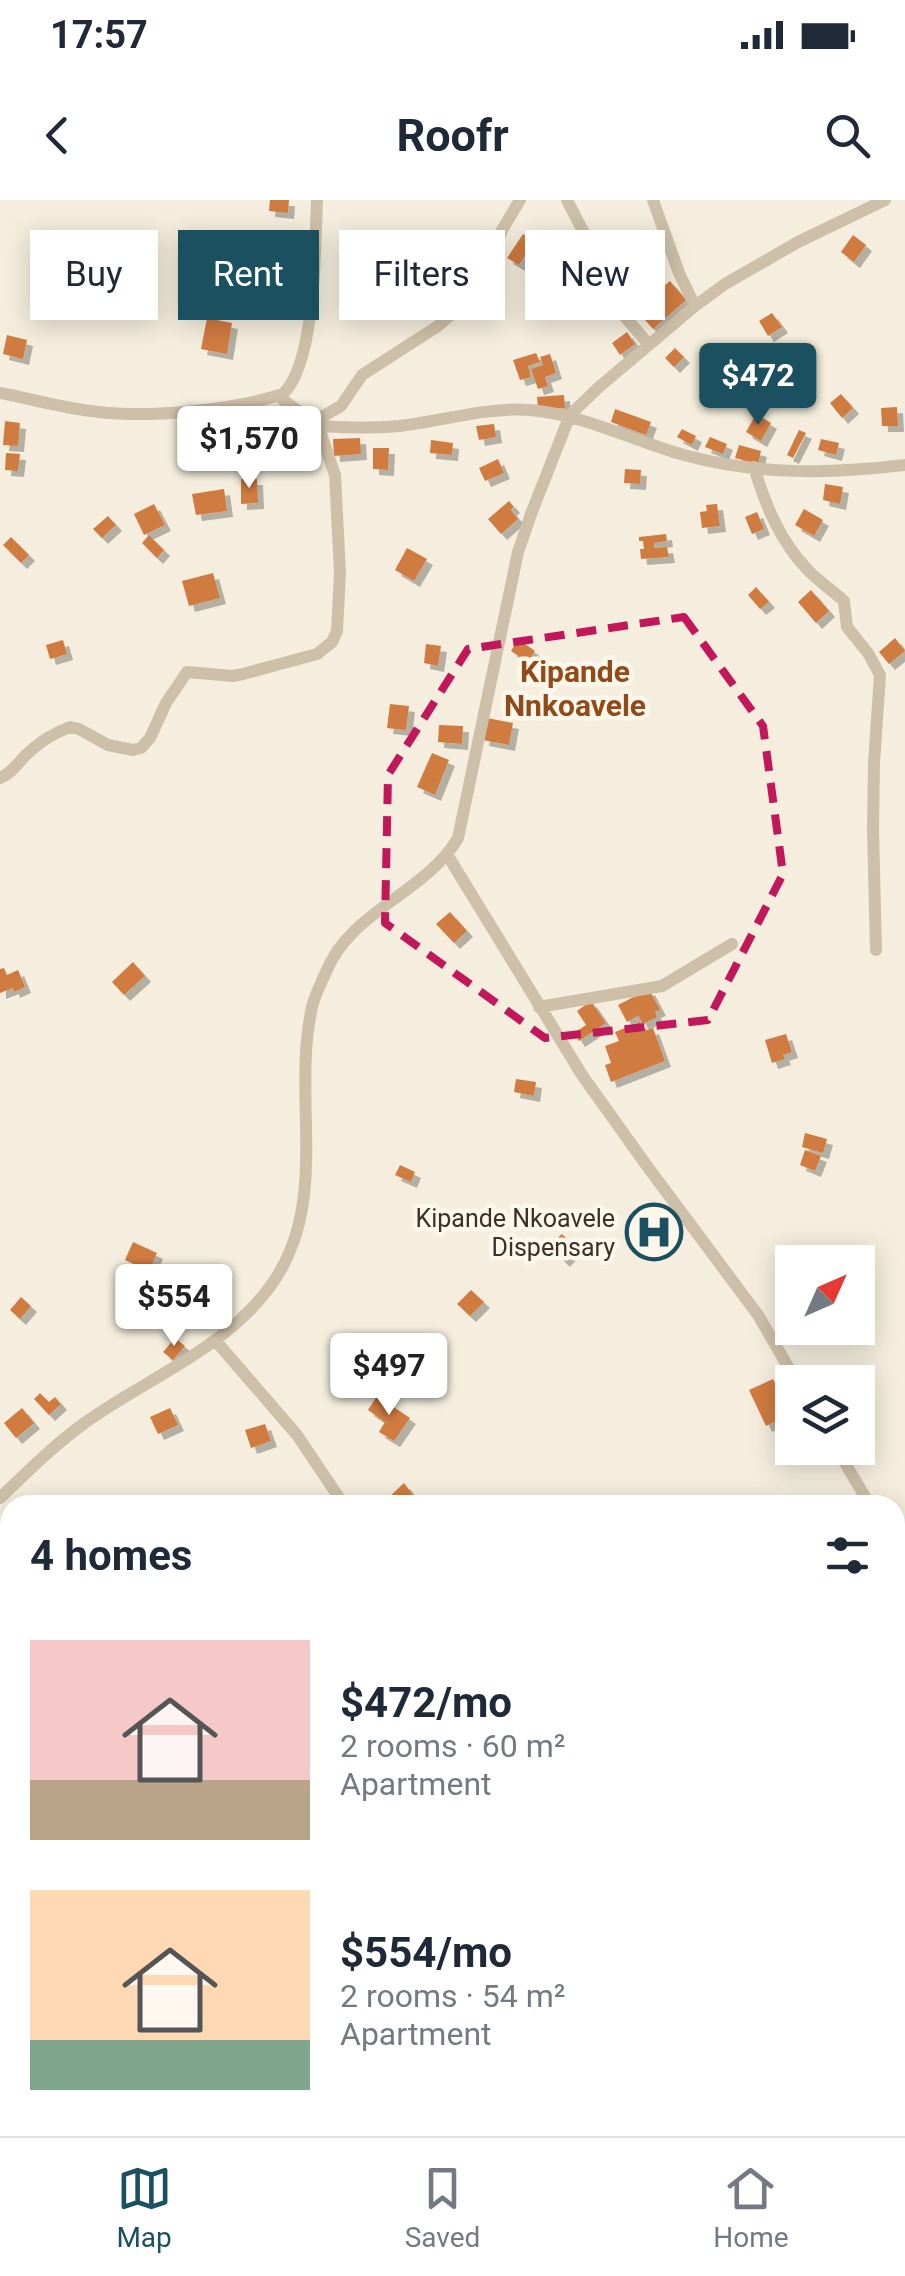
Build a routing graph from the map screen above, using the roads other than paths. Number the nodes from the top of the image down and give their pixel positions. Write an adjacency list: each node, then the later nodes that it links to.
1 (317, 200): 9 (street)
2 (520, 200): 11 (street)
3 (568, 200): 7 (street)
4 (653, 200): 6 (street)
5 (884, 200): 6 (street)
6 (695, 306): 7 (street)
7 (649, 346): 10 (street)
8 (0, 393): 9 (street)
9 (278, 396): 11 (street)
10 (570, 415): 11 (street); 13 (street); 15 (street)
11 (315, 423): 14 (street)
12 (905, 465): 13 (street)
13 (754, 468): 17 (street)
14 (0, 778)
15 (448, 856): 18 (street); 19 (street)
16 (732, 944): 18 (street)
17 (876, 950)
18 (540, 1006): 20 (street)
19 (215, 1340): 22 (street); 23 (street)
20 (787, 1365)
21 (846, 1465): 24 (street)
22 (3, 1495)
23 (337, 1495)
24 (864, 1495)

